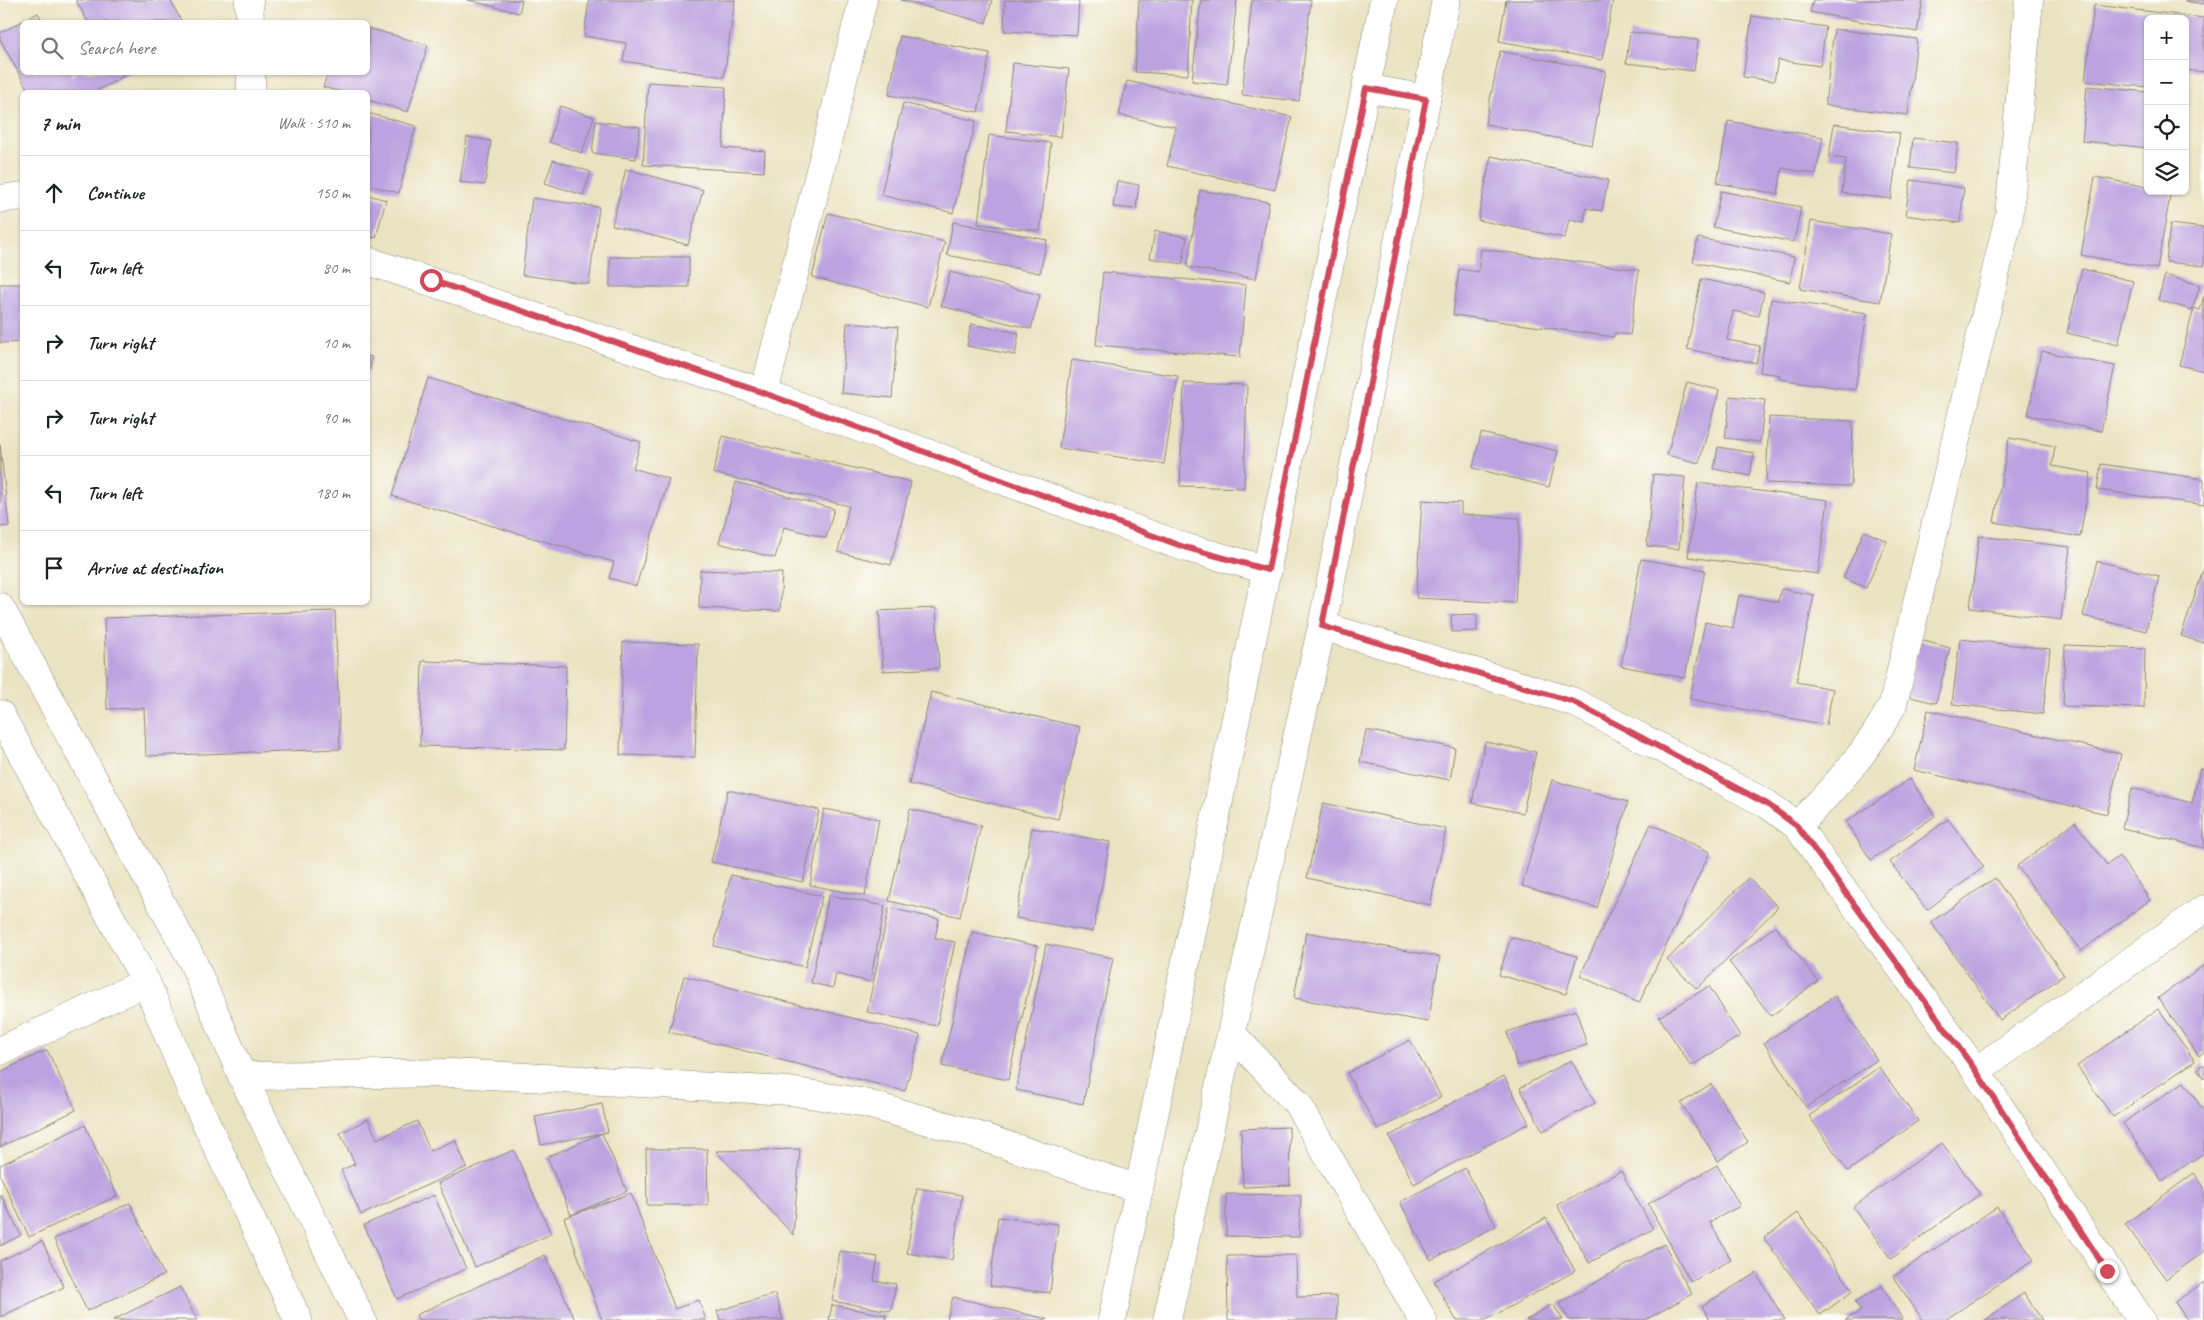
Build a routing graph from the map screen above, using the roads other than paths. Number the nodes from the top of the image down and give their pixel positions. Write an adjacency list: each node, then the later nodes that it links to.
1 (249, 0): 6 (street)
2 (863, 0): 14 (street)
3 (1384, 0): 8 (street)
4 (1446, 0): 10 (street)
5 (2030, 0): 19 (street)
6 (250, 20)
7 (251, 75): 9 (street)
8 (1366, 88): 10 (street); 15 (street)
9 (251, 90)
10 (1426, 99): 17 (street)
11 (20, 196): 12 (street)
12 (0, 200)
13 (370, 261): 14 (street)
14 (764, 393): 15 (street)
15 (1268, 570): 26 (street)
16 (0, 607): 25 (street)
17 (1322, 626): 19 (street); 22 (street)
18 (0, 714): 21 (street)
19 (1797, 826): 24 (street)
20 (2204, 909): 24 (street)
21 (146, 982): 23 (street); 27 (street)
22 (1232, 1034): 30 (street); 31 (street)
23 (0, 1052)
24 (1976, 1071): 32 (street)
25 (242, 1076): 26 (street); 28 (street)
26 (1139, 1189): 29 (street)
27 (298, 1320)
28 (362, 1320)
29 (1112, 1320)
30 (1167, 1320)
31 (1423, 1320)
32 (2141, 1320)

